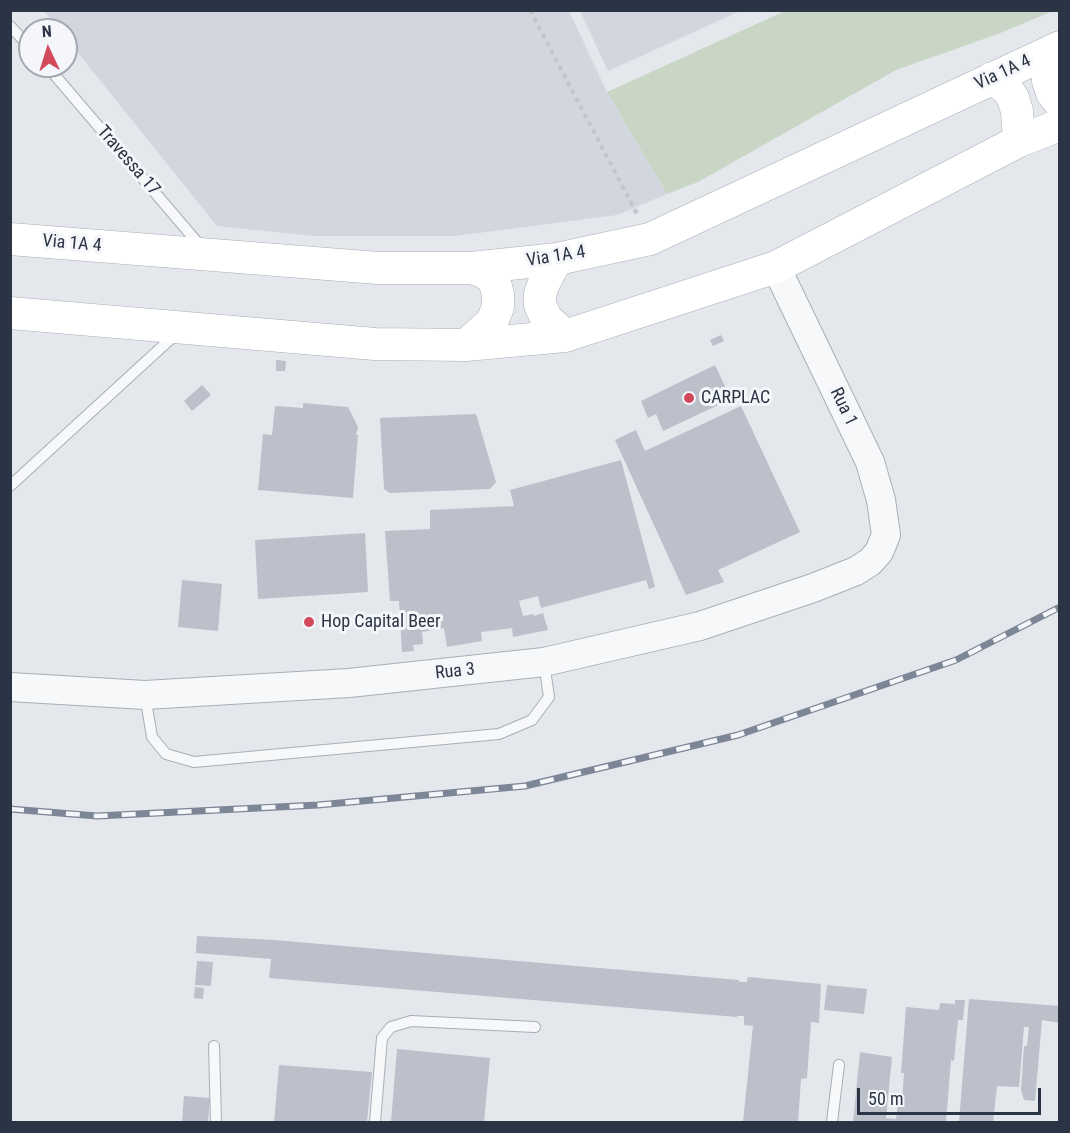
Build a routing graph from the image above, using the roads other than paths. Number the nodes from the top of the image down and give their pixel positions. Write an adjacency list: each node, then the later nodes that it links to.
1 (1056, 49): 3 (main road, Via 1A 4); 4 (main road)
2 (57, 78): 8 (lane, Travessa 17)
3 (992, 78): 6 (main road); 9 (main road, Via 1A 4)
4 (1059, 103)
5 (1059, 125): 6 (main road)
6 (1019, 141): 10 (main road)
7 (10, 239): 8 (main road, Via 1A 4)
8 (209, 256): 11 (main road, Via 1A 4)
9 (557, 259): 11 (main road, Via 1A 4); 14 (main road)
10 (776, 267): 14 (main road); 17 (street, Rua 1)
11 (471, 268): 15 (main road)
12 (10, 313): 13 (main road)
13 (183, 328): 15 (main road); 16 (lane)
14 (565, 336): 15 (main road)
15 (466, 345)
16 (10, 486)
17 (879, 552): 18 (street, Rua 3)
18 (544, 662): 20 (street, Rua 3); 20 (lane)
19 (10, 687): 20 (street, Rua 3)
20 (145, 695)
21 (535, 1027): 25 (lane)
22 (214, 1046): 24 (lane)
23 (839, 1065): 26 (lane)
24 (216, 1122)
25 (375, 1122)
26 (832, 1122)

